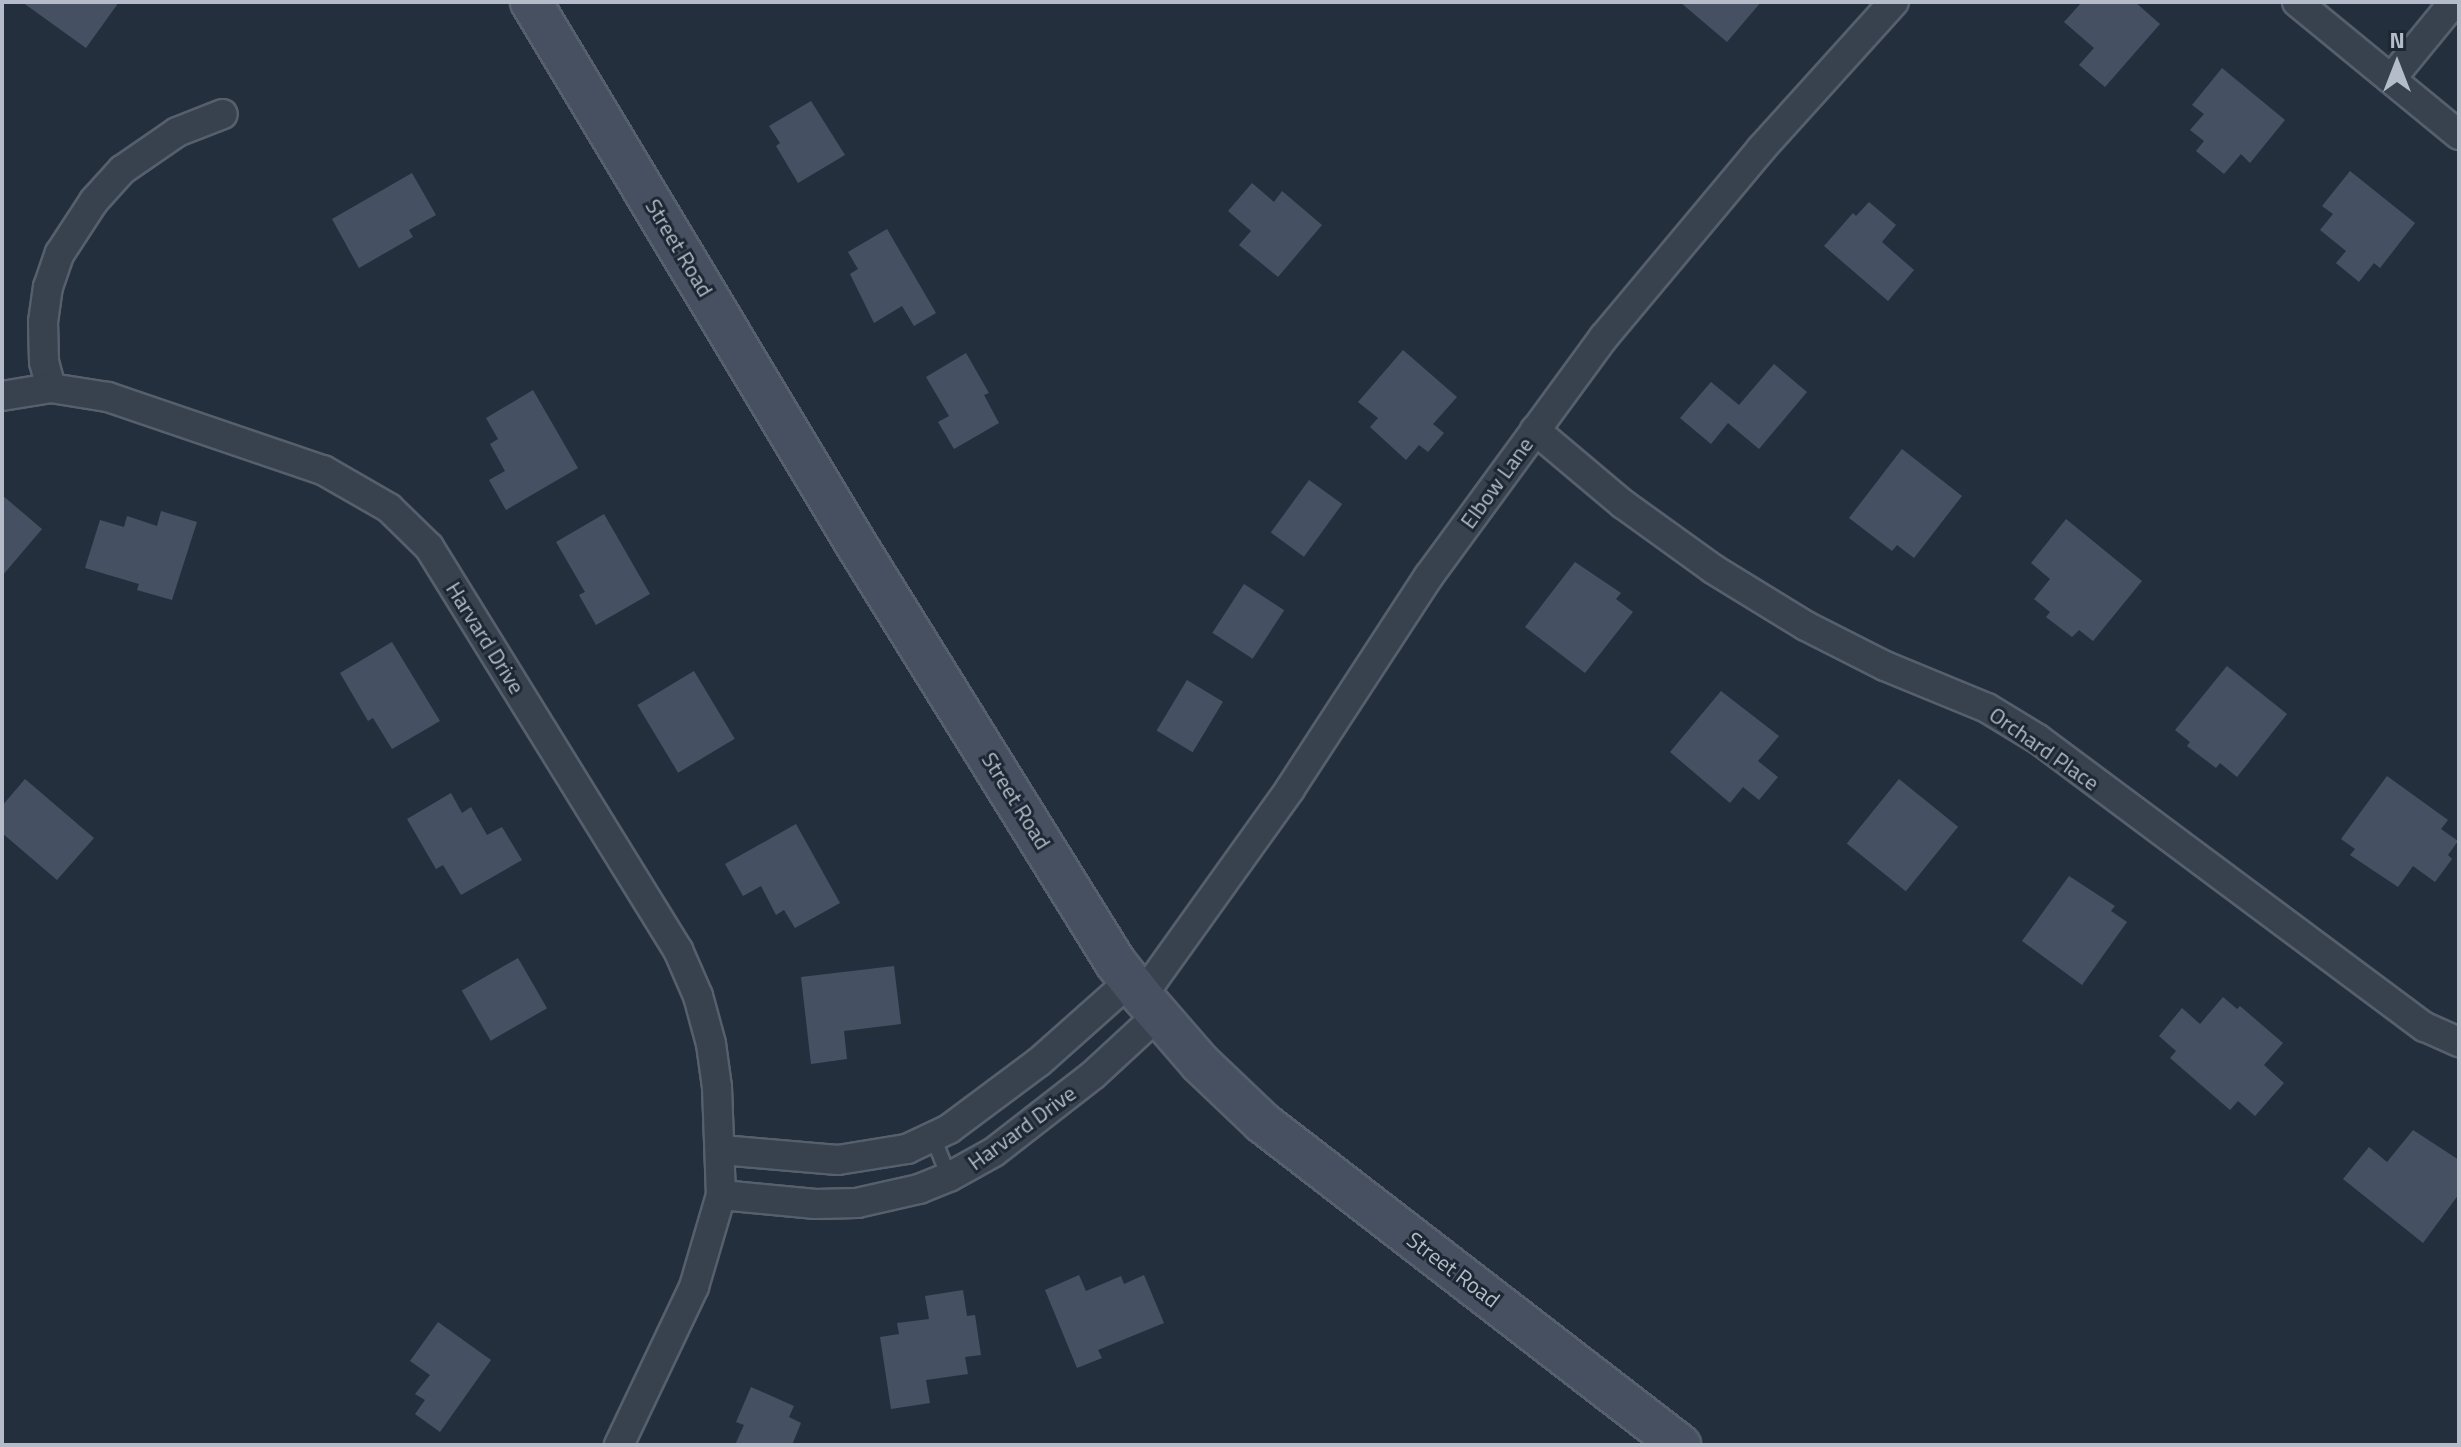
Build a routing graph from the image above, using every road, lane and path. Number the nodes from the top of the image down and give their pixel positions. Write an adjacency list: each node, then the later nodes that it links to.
1 (531, 2): 11 (main road, Street Road)
2 (1894, 2): 10 (street, Elbow Lane)
3 (2297, 2): 5 (street)
4 (2454, 2): 5 (street)
5 (2391, 79): 7 (street)
6 (223, 114): 8 (street)
7 (2459, 135)
8 (51, 388): 9 (street, Harvard Drive); 14 (street, Harvard Drive)
9 (2, 396)
10 (1535, 430): 11 (street, Elbow Lane); 12 (street, Orchard Place)
11 (1143, 997): 13 (street, Harvard Drive); 15 (street, Harvard Drive); 18 (main road, Street Road)
12 (2459, 1042)
13 (933, 1137): 14 (street, Harvard Drive); 15 (lane)
14 (721, 1150): 16 (street, Harvard Drive)
15 (949, 1177): 16 (street, Harvard Drive)
16 (721, 1195): 17 (street, Harvard Drive)
17 (619, 1445)
18 (1680, 1445)

